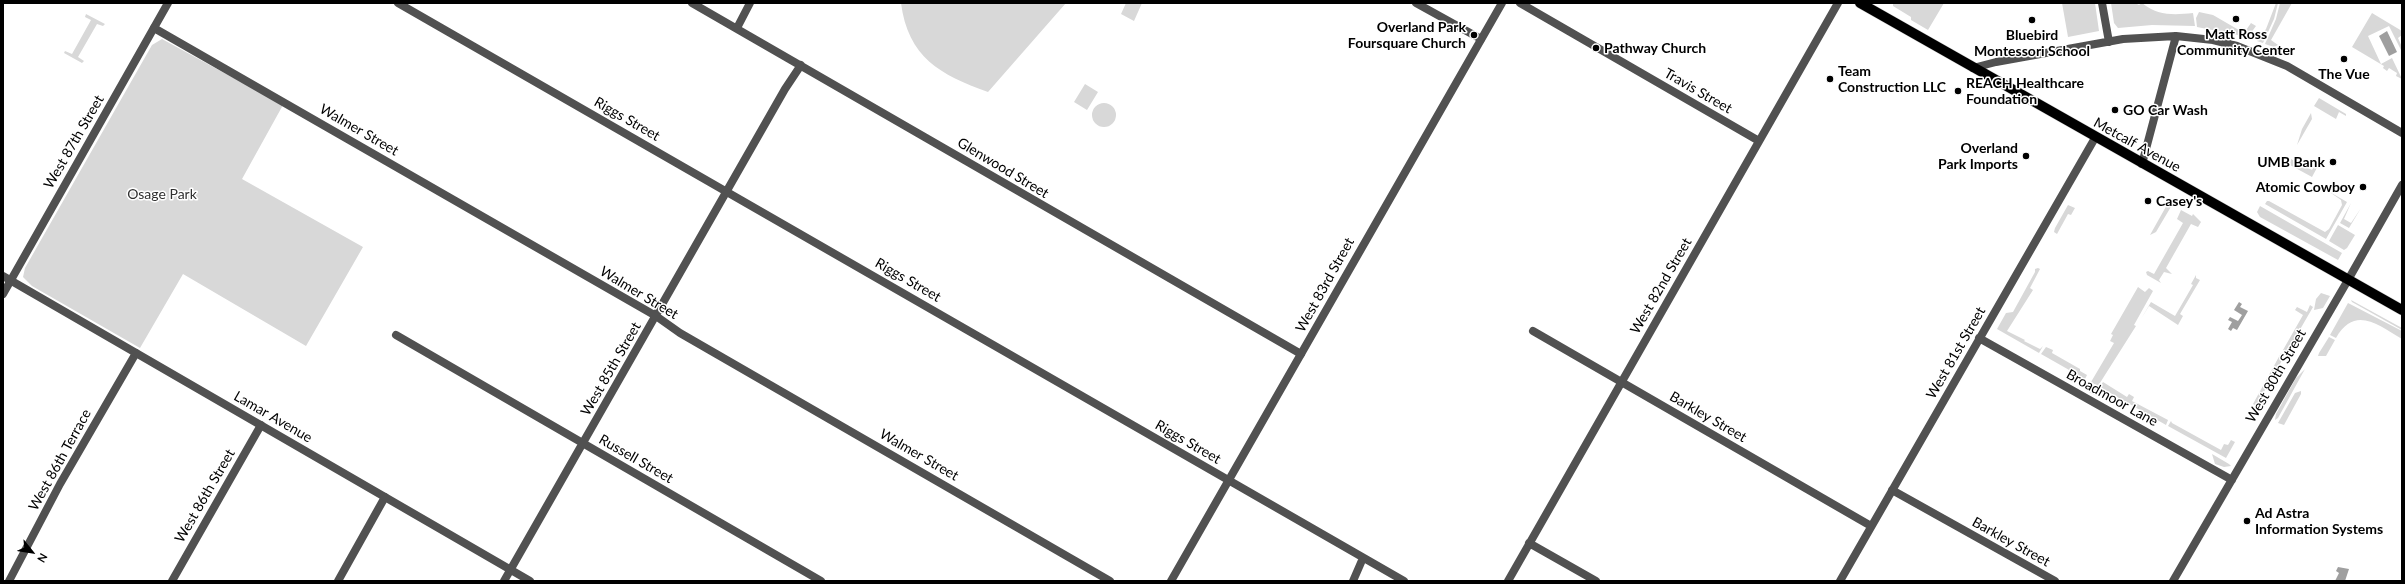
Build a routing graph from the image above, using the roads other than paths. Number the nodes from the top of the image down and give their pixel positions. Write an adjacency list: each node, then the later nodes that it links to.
1 (168, 3): 11 (street, West 87th Street)
2 (398, 3): 23 (street, Riggs Street)
3 (692, 3): 12 (street, Glenwood Street)
4 (750, 3): 12 (street)
5 (1416, 3): 14 (street)
6 (1502, 3): 14 (street, West 83rd Street)
7 (1520, 3): 20 (street, Travis Street)
8 (1838, 3): 20 (street, West 82nd Street)
9 (1860, 3): 17 (main road, Metcalf Avenue)
10 (2102, 3): 15 (street)
11 (154, 28): 25 (street, West 87th Street); 29 (street, Walmer Street)
12 (737, 28): 16 (street, Glenwood Street)
13 (2176, 36): 15 (street); 18 (street); 21 (street)
14 (1481, 39): 34 (street, West 83rd Street)
15 (2109, 42): 17 (street)
16 (801, 65): 23 (street, West 85th Street); 34 (street, Glenwood Street)
17 (1972, 68): 19 (main road, Metcalf Avenue)
18 (2402, 133)
19 (2095, 138): 21 (main road, Metcalf Avenue); 32 (street, West 81st Street)
20 (1759, 141): 35 (street, West 82nd Street)
21 (2142, 164): 26 (main road, Metcalf Avenue)
22 (2402, 185): 26 (street, West 80th Street)
23 (726, 191): 29 (street, West 85th Street); 38 (street, Riggs Street)
24 (3, 276): 25 (street, Lamar Avenue)
25 (11, 280): 27 (street, West 87th Street); 33 (street, Lamar Avenue)
26 (2348, 280): 28 (main road, Metcalf Avenue); 39 (street, West 80th Street)
27 (3, 294)
28 (2402, 310)
29 (656, 316): 37 (street, West 85th Street); 52 (street, Walmer Street)
30 (1533, 331): 35 (street, Barkley Street)
31 (396, 336): 37 (street, Russell Street)
32 (1979, 338): 39 (street, Broadmoor Lane); 40 (street, West 81st Street)
33 (136, 353): 36 (street, Lamar Avenue); 46 (street, West 86th Terrace)
34 (1301, 354): 38 (street, West 83rd Street)
35 (1621, 382): 42 (street, Barkley Street); 43 (street, West 82nd Street)
36 (261, 425): 41 (street, Lamar Avenue); 47 (street, West 86th Street)
37 (583, 444): 45 (street, West 85th Street); 51 (street, Russell Street)
38 (1228, 480): 44 (street, Riggs Street); 53 (street, West 83rd Street)
39 (2232, 480): 60 (street, West 80th Street)
40 (1892, 490): 42 (street, West 81st Street); 59 (street, Barkley Street)
41 (385, 497): 45 (street, Lamar Avenue); 48 (street)
42 (1871, 526): 58 (street, West 81st Street)
43 (1529, 543): 56 (street, West 82nd Street); 57 (street)
44 (1363, 558): 54 (street); 55 (street, Riggs Street)
45 (511, 570): 49 (street, West 85th Street); 50 (street, Lamar Avenue)
46 (9, 581)
47 (172, 581)
48 (338, 581)
49 (504, 581)
50 (530, 581)
51 (821, 581)
52 (1110, 581)
53 (1171, 581)
54 (1352, 581)
55 (1404, 581)
56 (1508, 581)
57 (1596, 581)
58 (1840, 581)
59 (2054, 581)
60 (2173, 581)

